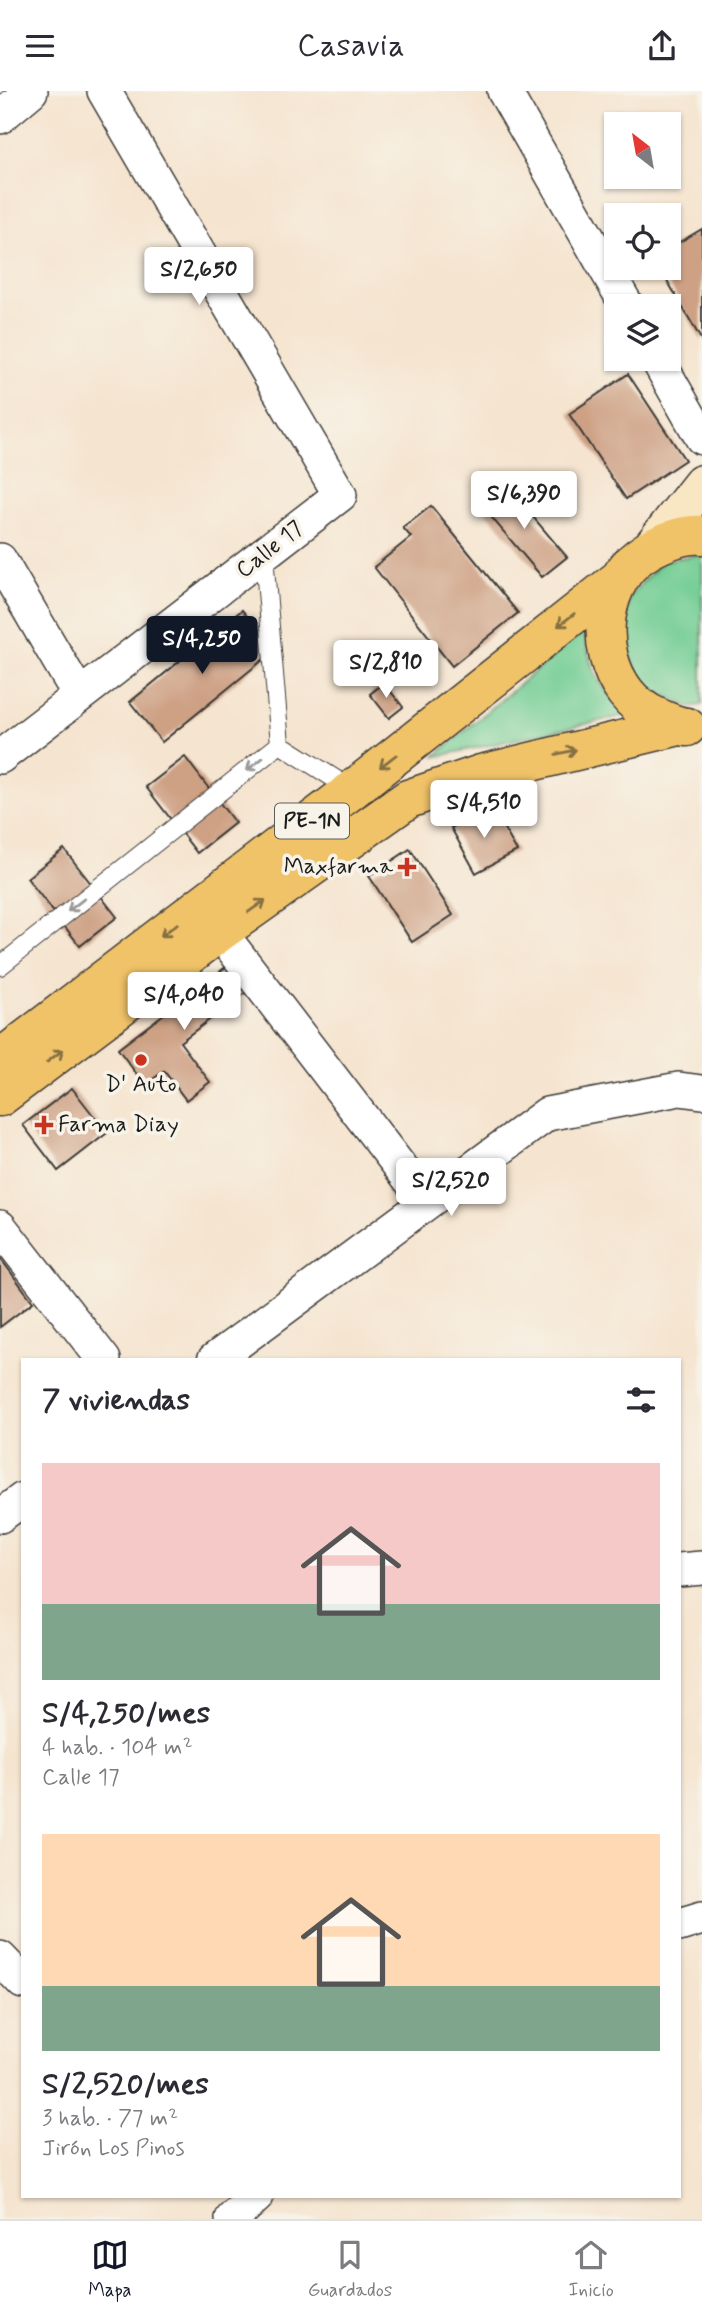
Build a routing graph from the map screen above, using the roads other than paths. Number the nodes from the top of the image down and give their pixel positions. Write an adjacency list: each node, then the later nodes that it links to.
1 (31, 91): 4 (street)
2 (104, 91): 11 (street, Calle 17)
3 (504, 91): 5 (street)
4 (0, 117)
5 (620, 294)
6 (664, 371): 7 (street)
7 (702, 438)
8 (702, 484): 10 (street)
9 (702, 535): 10 (highway, PE-1N)
10 (653, 546): 13 (highway, PE-1N)
11 (264, 556): 14 (street, Calle 17); 16 (lane)
12 (0, 560): 14 (street)
13 (620, 578): 15 (highway, PE-1N); 18 (highway, PE-1N, one-way to 18)
14 (79, 695): 17 (street, Calle 17)
15 (690, 727): 19 (highway, PE-1N, one-way to 15)
16 (280, 744): 18 (lane); 21 (lane, one-way to 21)
17 (0, 757)
18 (352, 790): 19 (lane); 22 (highway, PE-1N, one-way to 22)
19 (386, 814): 20 (highway, PE-1N, one-way to 19)
20 (220, 932): 24 (highway, PE-1N, one-way to 20); 25 (street)
21 (0, 965)
22 (0, 1059)
23 (702, 1092): 25 (street)
24 (0, 1097)
25 (427, 1202): 28 (street)
26 (0, 1227): 27 (street)
27 (102, 1358)
28 (217, 1358)
29 (702, 1568): 30 (street)
30 (681, 1570)
31 (702, 1918): 32 (street)
32 (681, 1924)
33 (0, 1958): 34 (street)
34 (21, 1980)

